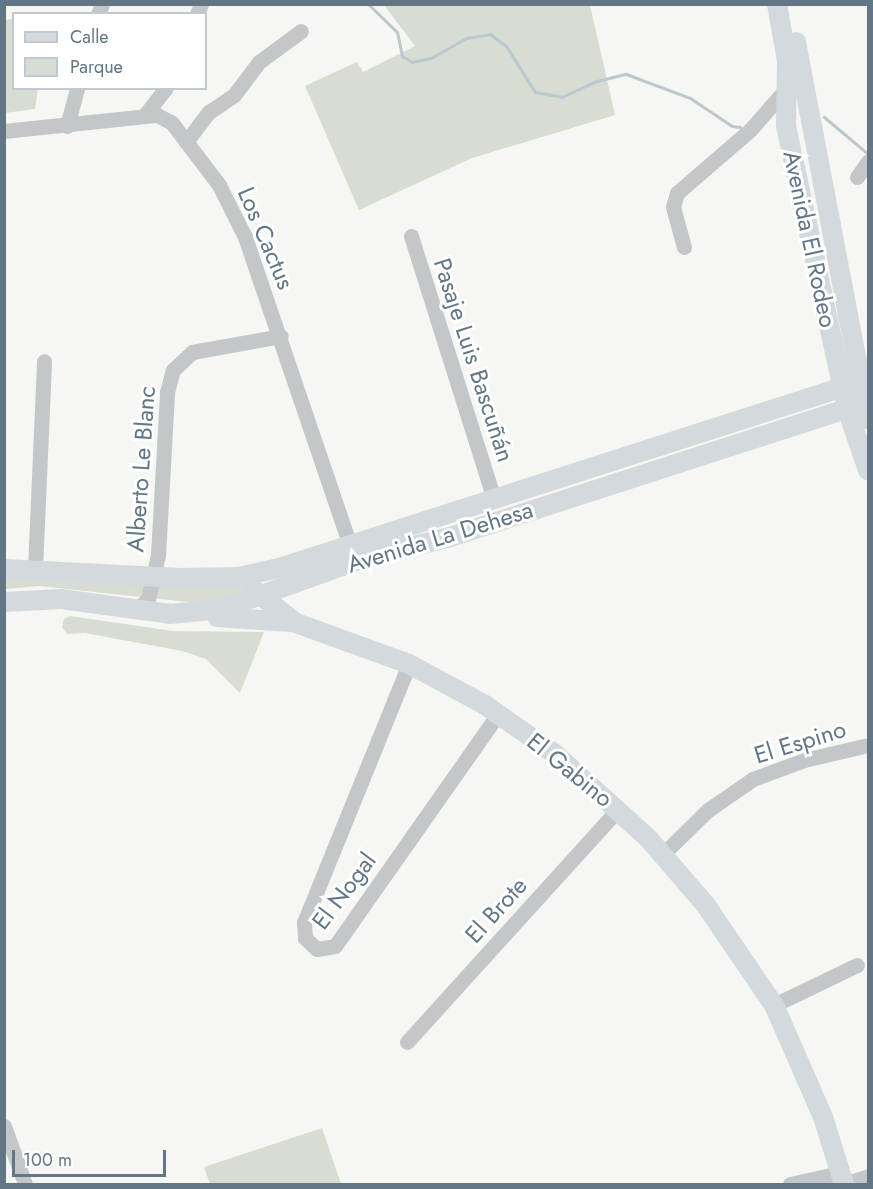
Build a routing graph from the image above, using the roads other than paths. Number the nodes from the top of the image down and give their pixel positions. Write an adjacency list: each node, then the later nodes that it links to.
1 (777, 4): 6 (main road, Avenida El Rodeo)
2 (788, 4): 18 (main road, Avenida El Rodeo)
3 (301, 31): 12 (street)
4 (76, 90): 8 (street)
5 (164, 90): 7 (street)
6 (785, 90): 9 (main road, Avenida El Rodeo); 10 (street)
7 (144, 116): 8 (street, Los Cactus); 12 (street, Los Cactus)
8 (67, 126): 11 (street, Los Cactus)
9 (786, 126): 10 (street); 17 (main road, Avenida El Rodeo)
10 (750, 130): 16 (street)
11 (4, 131)
12 (186, 142): 19 (street, Los Cactus)
13 (868, 161): 14 (street)
14 (857, 177)
15 (411, 236): 26 (street, Pasaje Luis Bascuñán)
16 (684, 248)
17 (818, 276): 18 (main road); 22 (main road, Avenida El Rodeo)
18 (842, 278): 21 (main road, Avenida El Rodeo)
19 (280, 336): 27 (street, Los Cactus); 30 (street, Alberto Le Blanc)
20 (44, 361): 29 (street)
21 (865, 380): 22 (main road, Avenida La Dehesa); 23 (main road, Avenida El Rodeo)
22 (842, 387): 24 (main road, Avenida El Rodeo); 26 (main road, Avenida La Dehesa)
23 (868, 408): 24 (main road, Avenida La Dehesa)
24 (847, 409): 25 (main road, Avenida El Rodeo); 32 (main road, Avenida La Dehesa)
25 (868, 470)
26 (494, 499): 27 (main road, Avenida La Dehesa)
27 (350, 546): 31 (main road, Avenida La Dehesa)
28 (4, 569): 29 (main road, Avenida La Dehesa)
29 (35, 569): 30 (main road, Avenida La Dehesa)
30 (154, 577): 31 (main road, Avenida La Dehesa); 34 (street, Alberto Le Blanc)
31 (239, 577): 32 (main road, El Gabino)
32 (261, 597): 35 (main road, Avenida La Dehesa); 36 (main road, El Gabino)
33 (4, 602): 34 (main road, Avenida La Dehesa)
34 (135, 610): 35 (main road, Avenida La Dehesa)
35 (170, 614): 36 (main road, El Gabino)
36 (296, 622): 37 (main road, El Gabino)
37 (409, 664): 38 (main road, El Gabino); 38 (street, El Nogal)
38 (498, 714): 40 (main road, El Gabino)
39 (868, 744): 41 (street, El Espino)
40 (618, 809): 41 (main road, El Gabino); 44 (street, El Brote)
41 (663, 854): 43 (main road, El Gabino)
42 (857, 965): 43 (street)
43 (774, 1005): 47 (main road, El Gabino)
44 (407, 1042)
45 (6, 1137): 48 (street)
46 (868, 1176): 47 (street)
47 (843, 1180): 49 (street)
48 (25, 1185)
49 (790, 1185)

